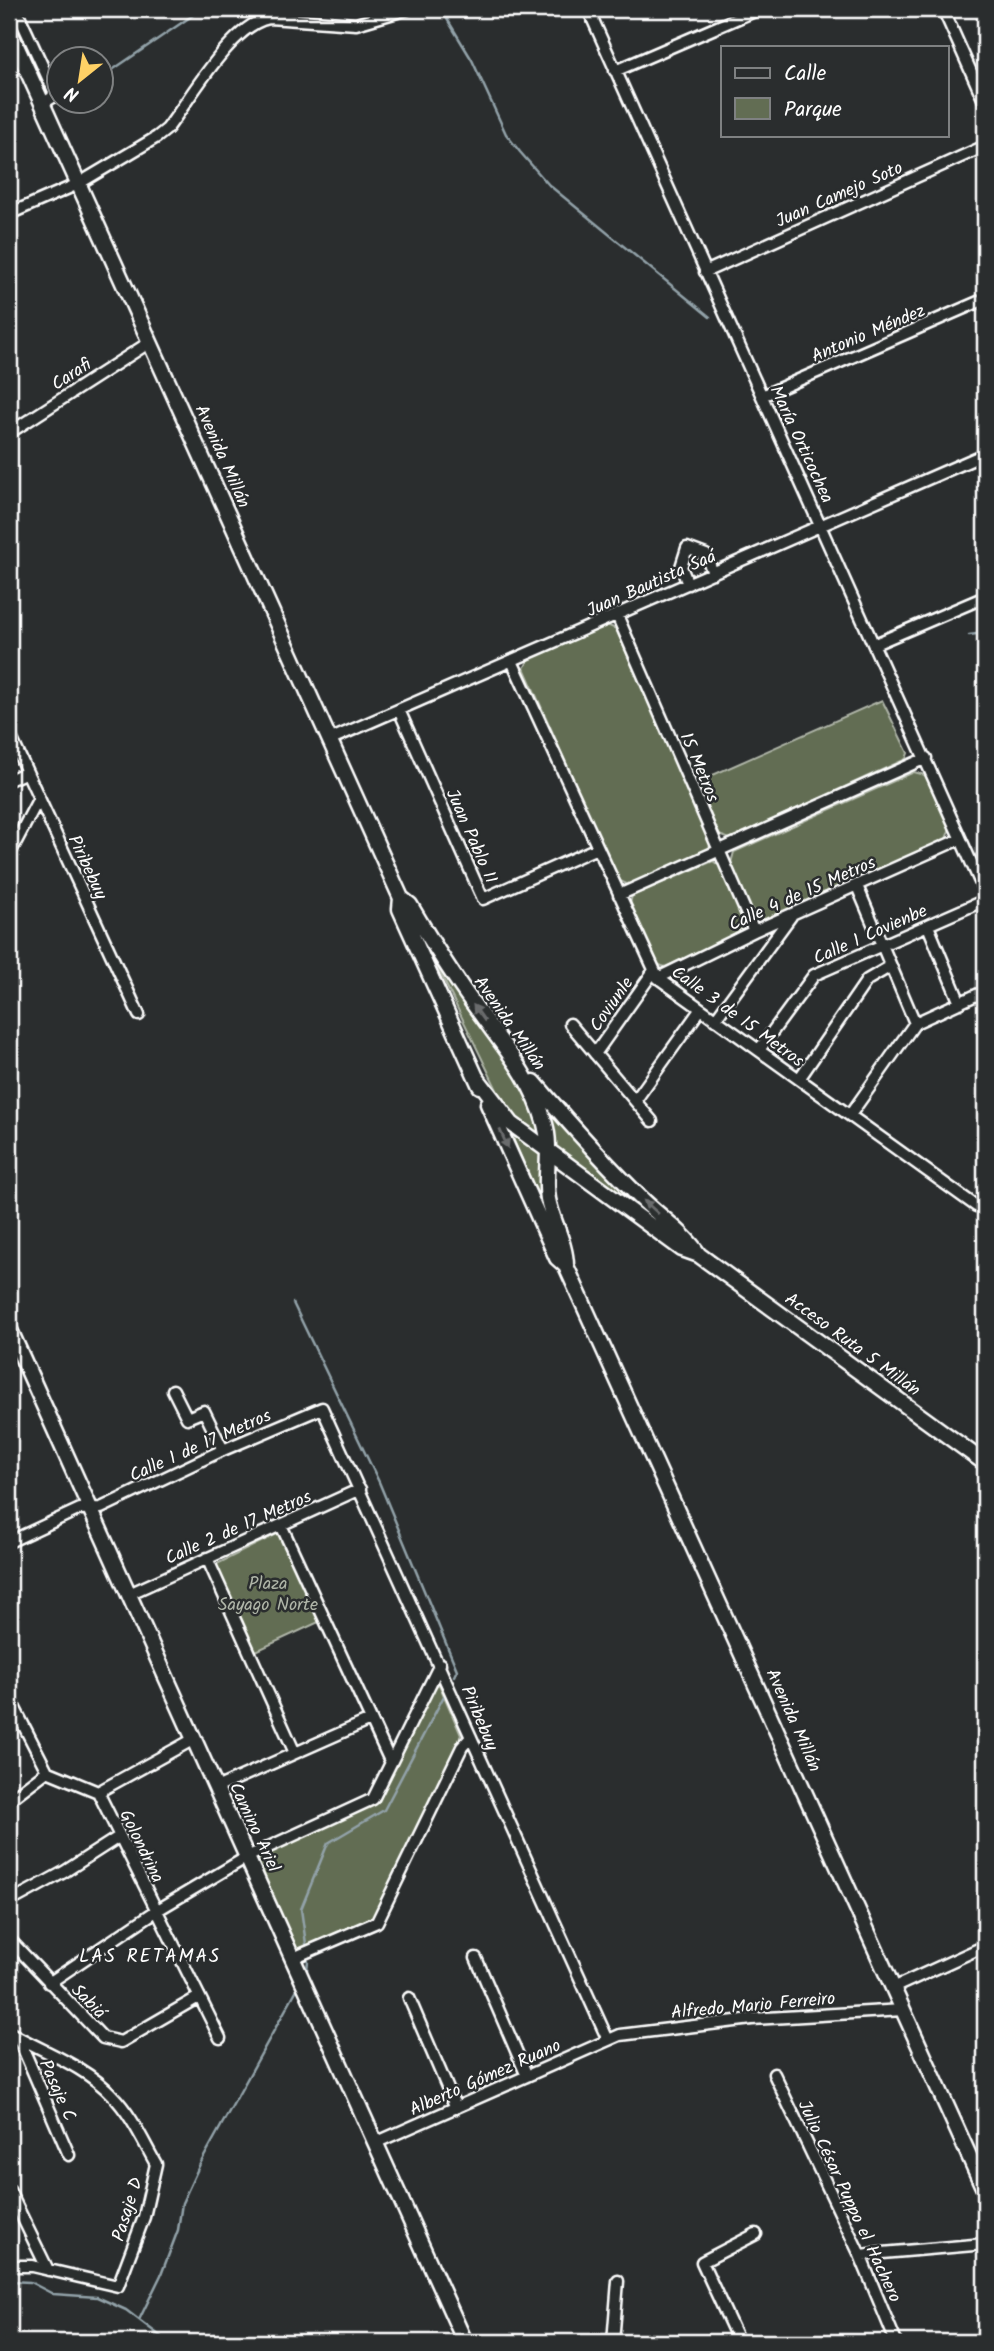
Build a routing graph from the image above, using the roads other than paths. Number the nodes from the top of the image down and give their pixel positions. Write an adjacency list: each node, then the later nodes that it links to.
1 (16, 9): 9 (street)
2 (408, 9): 11 (street)
3 (587, 9): 7 (street, María Orticochea)
4 (759, 9): 7 (street)
5 (943, 9): 8 (street)
6 (9, 30): 9 (street, Avenida Millán)
7 (615, 71): 13 (street, María Orticochea)
8 (985, 103)
9 (42, 104): 11 (street, Avenida Millán)
10 (985, 146): 13 (street, Juan Camejo Soto)
11 (78, 184): 12 (street); 15 (street, Avenida Millán)
12 (9, 215)
13 (705, 272): 16 (street, María Orticochea)
14 (985, 299): 16 (street, Antonio Méndez)
15 (150, 342): 17 (street, Carafi); 28 (street, Avenida Millán)
16 (762, 396): 19 (street, María Orticochea)
17 (9, 433)
18 (985, 454): 19 (street, Juan Bautista Saá)
19 (822, 525): 20 (street, Juan Bautista Saá); 24 (street, María Orticochea)
20 (713, 573): 21 (street, Juan Bautista Saá); 21 (street)
21 (688, 584): 23 (street, Juan Bautista Saá)
22 (985, 597): 24 (street)
23 (617, 615): 25 (street, Juan Bautista Saá); 35 (street, 15 Metros)
24 (875, 644): 29 (street, María Orticochea)
25 (512, 661): 26 (street, Juan Bautista Saá); 34 (street, Calle 3 de 15 Metros)
26 (399, 710): 28 (street, Juan Bautista Saá); 34 (street, Juan Pablo II)
27 (9, 733): 30 (street, Piribebuy)
28 (329, 740): 40 (street, Avenida Millán)
29 (926, 758): 33 (street, María Orticochea); 35 (street)
30 (27, 772): 31 (street); 32 (street, Piribebuy)
31 (9, 780)
32 (39, 798): 36 (street); 51 (street, Piribebuy)
33 (960, 839): 37 (street, Calle 4 de 15 Metros); 38 (street, María Orticochea)
34 (597, 848): 39 (street, Calle 3 de 15 Metros)
35 (719, 851): 39 (street); 44 (street, 15 Metros)
36 (9, 855)
37 (857, 886): 42 (street, Calle 4 de 15 Metros); 45 (street)
38 (985, 893)
39 (619, 895): 47 (street, Calle 3 de 15 Metros)
40 (401, 898): 57 (street, Avenida Millán, one-way to 40); 58 (street, Avenida Millán)
41 (985, 900): 43 (street, Calle 1 Covienbe)
42 (791, 915): 44 (street, Calle 4 de 15 Metros); 52 (street)
43 (928, 926): 45 (street, Calle 1 Covienbe); 49 (street)
44 (754, 931): 47 (street, Calle 4 de 15 Metros)
45 (881, 945): 46 (street); 55 (street, Calle 1 Covienbe)
46 (891, 966): 53 (street); 59 (street)
47 (656, 975): 50 (street, Calle 3 de 15 Metros); 56 (street, Coviunle)
48 (985, 991): 49 (street)
49 (960, 1003): 53 (street)
50 (700, 1010): 52 (street, Calle 3 de 15 Metros); 60 (street)
51 (139, 1015)
52 (715, 1020): 55 (street, Calle 3 de 15 Metros)
53 (915, 1023): 61 (street)
54 (570, 1024): 56 (street)
55 (759, 1050): 59 (street, Calle 3 de 15 Metros)
56 (595, 1054): 60 (street)
57 (521, 1067): 63 (street, Avenida Millán); 65 (street, Acceso Ruta 5 Millán, one-way to 57)
58 (476, 1077): 63 (street, Acceso Ruta 5 Millán); 66 (street, Avenida Millán, one-way to 66)
59 (799, 1079): 61 (street, Calle 3 de 15 Metros)
60 (635, 1101): 62 (street)
61 (850, 1115): 64 (street, Calle 3 de 15 Metros)
62 (652, 1121)
63 (548, 1153): 65 (street, Acceso Ruta 5 Millán); 66 (street, Avenida Millán)
64 (984, 1208)
65 (699, 1255): 71 (street, Acceso Ruta 5 Millán)
66 (566, 1266): 98 (street, Avenida Millán)
67 (9, 1328): 73 (street, Camino Ariel)
68 (173, 1390): 70 (street)
69 (322, 1408): 70 (street, Calle 1 de 17 Metros); 72 (street, Piribebuy)
70 (223, 1450): 73 (street, Calle 1 de 17 Metros)
71 (985, 1463)
72 (360, 1489): 74 (street, Calle 2 de 17 Metros); 78 (street, Piribebuy)
73 (91, 1509): 75 (street, Calle 1 de 17 Metros); 77 (street, Camino Ariel)
74 (281, 1525): 76 (street, Calle 2 de 17 Metros); 80 (street)
75 (9, 1542)
76 (207, 1558): 77 (street, Calle 2 de 17 Metros); 83 (street)
77 (129, 1594): 82 (street, Camino Ariel)
78 (440, 1664): 81 (street, Piribebuy); 84 (street)
79 (9, 1697): 85 (street)
80 (370, 1720): 83 (street); 84 (street)
81 (471, 1737): 95 (street); 104 (street, Piribebuy)
82 (194, 1739): 86 (street, Camino Ariel); 87 (street)
83 (295, 1753): 86 (street)
84 (391, 1763): 90 (street)
85 (47, 1771): 87 (street); 88 (street)
86 (216, 1788): 90 (street, Camino Ariel)
87 (98, 1792): 89 (street, Golondrina)
88 (9, 1800)
89 (120, 1836): 91 (street); 92 (street, Golondrina)
90 (247, 1857): 92 (street); 95 (street, Camino Ariel)
91 (9, 1902)
92 (156, 1911): 97 (street); 99 (street, Golondrina)
93 (9, 1939): 97 (street, Sabiá)
94 (985, 1946): 98 (street)
95 (293, 1958): 108 (street, Camino Ariel)
96 (476, 1958): 106 (street)
97 (49, 1983): 99 (street, Sabiá)
98 (893, 1987): 101 (street, Avenida Millán)
99 (197, 1997): 103 (street, Golondrina)
100 (409, 1998): 107 (street)
101 (903, 2010): 104 (street, Alfredo Mario Ferreiro); 111 (street, Avenida Millán)
102 (13, 2035): 109 (street, Pasaje C); 116 (street, Pasaje D)
103 (220, 2038)
104 (607, 2040): 106 (street, Alberto Gómez Ruano)
105 (774, 2074): 114 (street, Julio César Puppo el Hachero)
106 (527, 2076): 107 (street, Alberto Gómez Ruano)
107 (456, 2108): 108 (street, Alberto Gómez Ruano)
108 (375, 2143): 118 (street, Camino Ariel)
109 (69, 2155)
110 (9, 2190): 116 (street)
111 (985, 2191)
112 (756, 2234): 120 (street)
113 (985, 2244): 114 (street)
114 (860, 2255): 121 (street, Julio César Puppo el Hachero)
115 (9, 2266): 116 (street)
116 (48, 2270)
117 (618, 2281): 119 (street)
118 (465, 2342)
119 (613, 2342)
120 (739, 2342)
121 (896, 2342)

